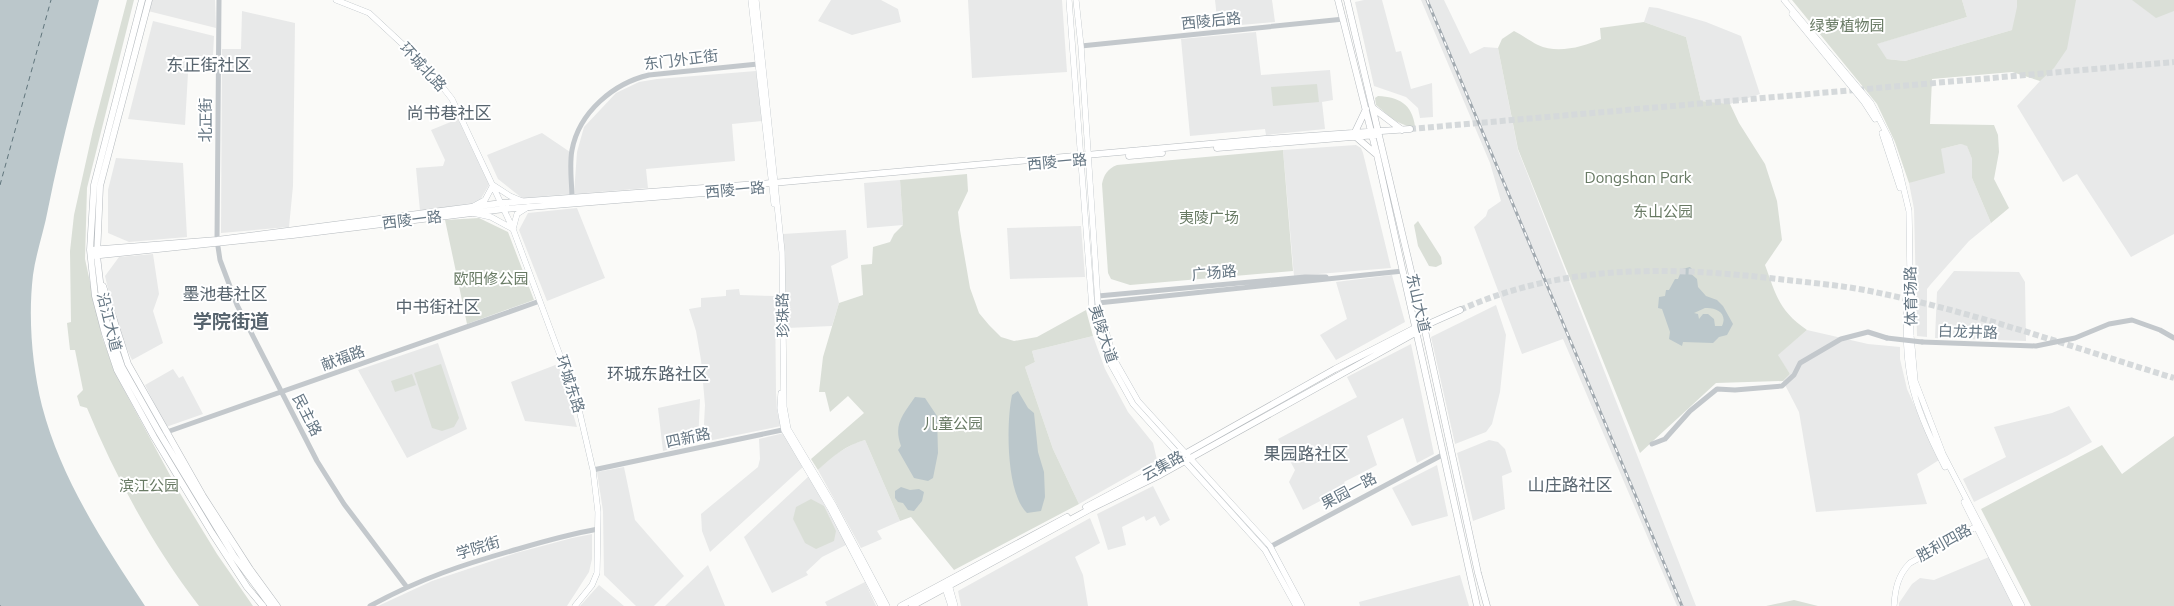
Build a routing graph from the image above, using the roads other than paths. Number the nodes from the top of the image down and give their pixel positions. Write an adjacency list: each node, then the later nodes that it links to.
1 (142, 0): 33 (main road, 沿江大道)
2 (149, 0): 34 (main road, 沿江大道)
3 (219, 0): 32 (street, 北正街)
4 (336, 0): 25 (main road, 环城北路)
5 (751, 0): 15 (main road, 珍珠路)
6 (756, 0): 26 (main road, 珍珠路)
7 (1068, 0): 24 (main road, 夷陵大道)
8 (1076, 0): 14 (main road, 夷陵大道)
9 (1339, 0): 13 (main road, 东山大道)
10 (1347, 0): 16 (main road, 东山大道)
11 (1780, 0): 52 (main road, 体育场路)
12 (1784, 0): 52 (main road, 体育场路)
13 (1344, 19): 14 (street, 西陵后路); 17 (main road, 东山大道)
14 (1081, 46): 24 (main road, 夷陵大道)
15 (758, 64): 26 (main road, 珍珠路); 27 (street, 东门外正街)
16 (1373, 108): 19 (main road); 20 (main road, 东山大道)
17 (1366, 109): 21 (main road, 东山大道); 22 (main road)
18 (1410, 129): 19 (main road, 西陵一路)
19 (1402, 130): 20 (main road, 西陵一路)
20 (1379, 132): 21 (main road, 西陵一路); 41 (main road, 东山大道)
21 (1372, 133): 22 (main road, 西陵一路); 23 (main road, 东山大道)
22 (1355, 135): 23 (main road); 24 (main road, 西陵一路)
23 (1377, 155): 35 (main road, 东山大道)
24 (1085, 158): 26 (main road, 西陵一路); 37 (main road, 夷陵大道); 50 (main road, 夷陵大道)
25 (493, 185): 28 (main road); 29 (main road, 环城北路); 30 (main road)
26 (774, 185): 27 (main road, 西陵一路); 28 (main road, 西陵一路); 45 (main road, 珍珠路)
27 (572, 199): 28 (main road, 西陵一路)
28 (528, 205): 29 (main road, 西陵一路); 31 (main road)
29 (503, 206): 30 (main road, 西陵一路); 31 (main road, 环城东路)
30 (471, 210): 31 (main road); 32 (main road, 西陵一路)
31 (513, 229): 38 (main road, 环城东路)
32 (217, 242): 34 (main road, 西陵一路); 44 (street, 民主路)
33 (90, 253): 34 (main road, 西陵一路); 47 (main road, 沿江大道)
34 (97, 253): 46 (main road, 沿江大道)
35 (1403, 271): 36 (street, 广场路); 42 (main road, 东山大道)
36 (1332, 278): 37 (street, 广场路); 39 (street, 广场路)
37 (1098, 296): 39 (main road, 夷陵大道)
38 (540, 301): 44 (street, 献福路); 51 (main road, 环城东路)
39 (1098, 303): 50 (main road, 夷陵大道)
40 (1460, 310): 41 (main road, 云集路)
41 (1424, 326): 42 (main road, 云集路); 71 (main road, 东山大道)
42 (1416, 330): 49 (main road, 东山大道); 50 (main road, 云集路)
43 (2174, 338): 48 (street, 白龙井路, bridge)
44 (282, 392): 46 (street, 献福路); 56 (street, 民主路)
45 (786, 429): 51 (street, 四新路); 62 (main road, 珍珠路); 63 (main road, 珍珠路)
46 (163, 433): 47 (street, 献福路); 58 (main road, 沿江大道); 59 (main road)
47 (154, 437): 57 (main road, 沿江大道)
48 (1652, 444)
49 (1444, 454): 54 (street, 果园一路); 70 (main road, 东山大道)
50 (1185, 457): 54 (main road, 夷陵大道); 55 (main road, 云集路)
51 (592, 470): 53 (main road, 环城东路)
52 (1978, 527): 72 (main road, 胜利四路); 73 (main road, 胜利四路); 74 (main road, 体育场路); 75 (main road, 体育场路)
53 (598, 529): 56 (street, 学院街); 61 (main road, 环城东路)
54 (1268, 548): 68 (main road, 夷陵大道); 69 (main road, 夷陵大道)
55 (946, 584): 64 (main road, 云集路); 65 (main road, 云集路); 66 (main road); 67 (main road)
56 (406, 586): 60 (street, 学院街)
57 (262, 606)
58 (271, 606)
59 (277, 606)
60 (370, 606)
61 (575, 606)
62 (881, 606)
63 (887, 606)
64 (901, 606)
65 (912, 606)
66 (950, 606)
67 (955, 606)
68 (1296, 606)
69 (1302, 606)
70 (1477, 606)
71 (1487, 606)
72 (1894, 606)
73 (1897, 606)
74 (2016, 606)
75 (2022, 606)

